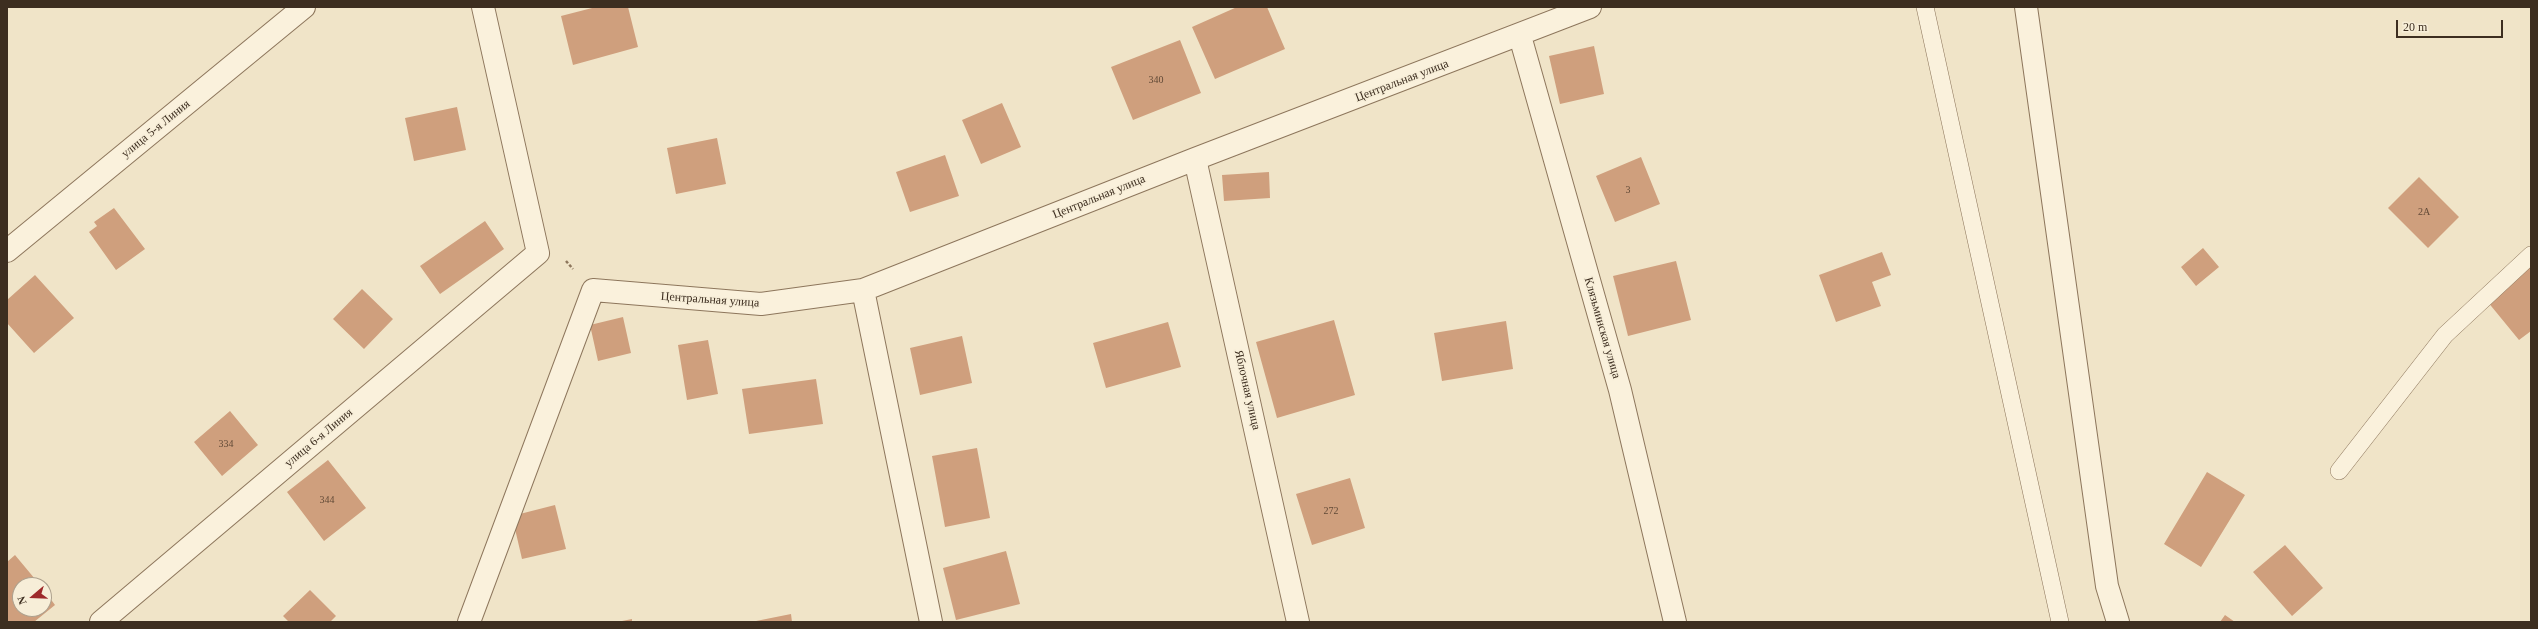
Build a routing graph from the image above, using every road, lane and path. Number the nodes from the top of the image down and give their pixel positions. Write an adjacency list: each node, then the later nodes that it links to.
1 (304, 7): 8 (street, улица 5-я Линия)
2 (483, 7): 9 (street)
3 (1590, 7): 6 (street, Центральная улица)
4 (1925, 7): 19 (lane)
5 (2026, 7): 20 (street)
6 (1520, 36): 7 (street, Центральная улица); 18 (street, Клязьминская улица)
7 (1195, 159): 12 (street, Центральная улица); 17 (street, Яблочная улица)
8 (7, 251)
9 (538, 253): 11 (path); 14 (street, улица 6-я Линия)
10 (2531, 255): 13 (lane)
11 (593, 290): 12 (street, Центральная улица); 15 (street)
12 (863, 290): 16 (street)
13 (2339, 471)
14 (101, 622)
15 (469, 622)
16 (931, 622)
17 (1298, 622)
18 (1675, 622)
19 (2060, 622)
20 (2118, 622)

